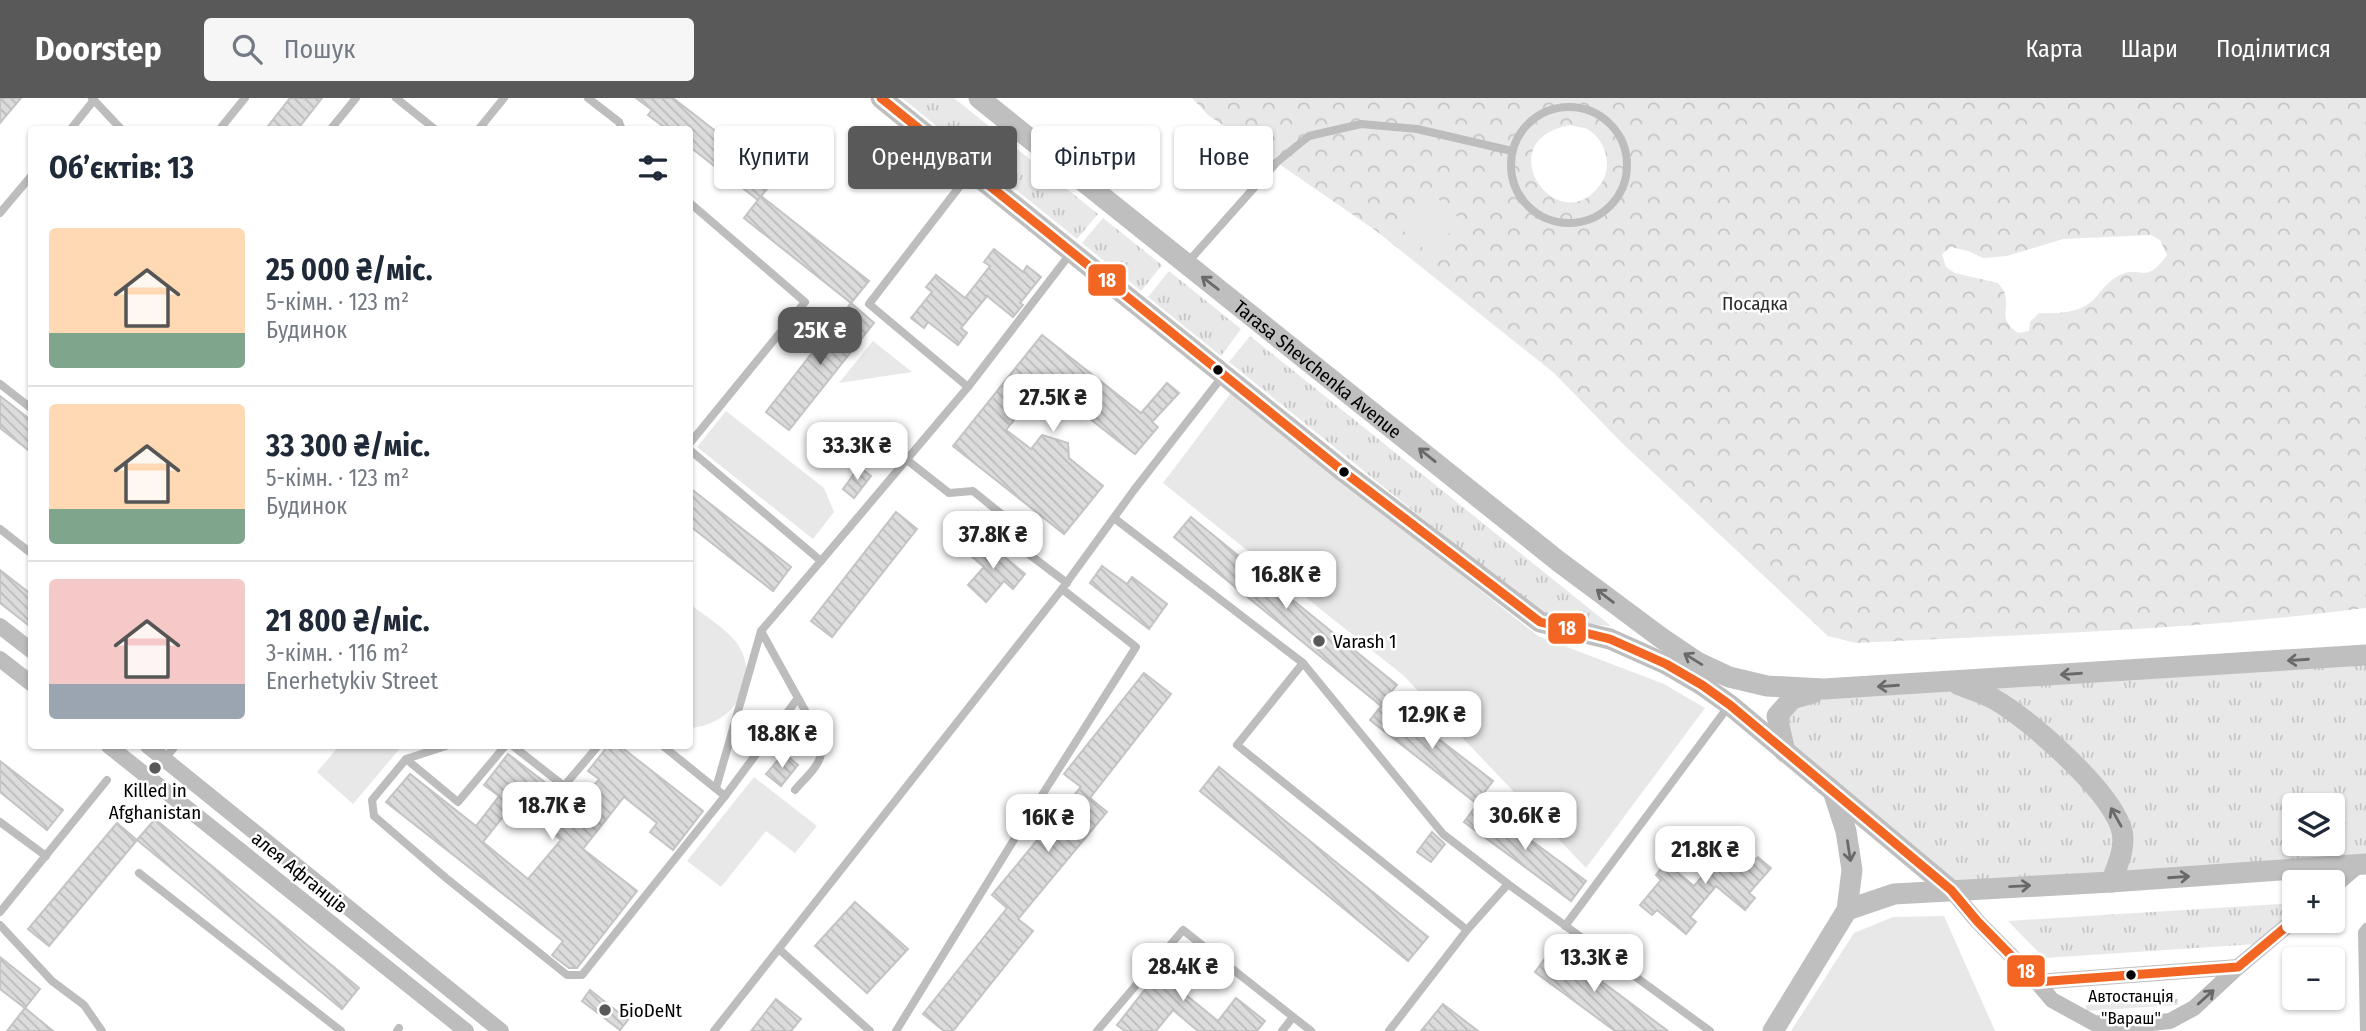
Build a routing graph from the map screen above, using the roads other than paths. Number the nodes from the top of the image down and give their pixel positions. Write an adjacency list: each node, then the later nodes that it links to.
1 (245, 98): 11 (lane)
2 (356, 98): 12 (lane)
3 (397, 98): 13 (lane)
4 (504, 98): 14 (lane)
5 (588, 98): 15 (lane)
6 (881, 98): 16 (main road)
7 (979, 98): 24 (main road, Tarasa Shevchenka Avenue)
8 (93, 99): 9 (lane); 10 (lane)
9 (73, 126)
10 (117, 126)
11 (222, 126)
12 (333, 126)
13 (431, 126)
14 (481, 126)
15 (617, 126)
16 (916, 126)
17 (1512, 151): 17 (lane); 24 (lane)
18 (28, 180): 22 (lane)
19 (957, 189): 27 (lane)
20 (993, 189): 23 (main road)
21 (693, 206): 29 (lane)
22 (0, 213)
23 (1072, 252): 25 (main road); 27 (lane)
24 (1186, 265): 45 (main road, Tarasa Shevchenka Avenue, one-way to 24)
25 (1224, 374): 32 (lane); 47 (main road)
26 (0, 384): 28 (lane)
27 (968, 387): 31 (lane)
28 (28, 406)
29 (693, 439)
30 (693, 453): 35 (lane)
31 (907, 460): 35 (lane); 36 (lane)
32 (1114, 517): 36 (lane); 42 (lane)
33 (0, 529): 34 (lane)
34 (28, 551)
35 (821, 561): 38 (lane)
36 (1064, 586): 79 (lane); 89 (lane)
37 (0, 626): 39 (street)
38 (761, 631): 46 (lane); 60 (lane)
39 (28, 648)
40 (2366, 655): 44 (main road, one-way to 44)
41 (0, 659): 43 (street)
42 (1303, 663): 70 (lane); 77 (lane)
43 (28, 681)
44 (1951, 682): 45 (main road, one-way to 45); 69 (main road, one-way to 44)
45 (1824, 690): 56 (main road)
46 (798, 698): 61 (lane); 63 (lane)
47 (1730, 705): 56 (main road); 75 (lane)
48 (112, 749): 85 (street, алея Афганців)
49 (152, 749): 57 (street, алея Афганців)
50 (173, 749): 57 (lane)
51 (437, 749): 58 (lane)
52 (502, 749): 58 (lane)
53 (517, 749): 54 (lane)
54 (595, 749)
55 (667, 749): 60 (lane)
56 (1785, 752): 62 (main road)
57 (165, 759): 86 (street, алея Афганців)
58 (406, 759): 63 (lane)
59 (107, 780): 65 (lane)
60 (716, 788): 63 (lane)
61 (795, 790)
62 (1834, 794): 71 (main road); 72 (main road, one-way to 72)
63 (725, 796)
64 (0, 822): 65 (lane)
65 (46, 856): 73 (lane)
66 (2363, 864): 68 (street); 69 (main road, one-way to 66)
67 (139, 873): 84 (lane)
68 (2345, 878)
69 (2111, 882): 71 (main road, one-way to 69)
70 (1508, 884): 75 (lane); 77 (lane)
71 (1951, 890): 72 (main road); 81 (street)
72 (1847, 910): 95 (main road)
73 (0, 912)
74 (0, 925): 83 (lane)
75 (1565, 926): 94 (lane)
76 (2366, 927): 96 (lane)
77 (1467, 930): 93 (lane)
78 (2282, 930): 80 (street)
79 (780, 950): 87 (lane); 88 (lane)
80 (2238, 967): 81 (street); 81 (street, one-way to 80)
81 (2037, 982)
82 (1293, 1017): 90 (lane); 91 (lane); 92 (lane)
83 (102, 1031)
84 (341, 1031)
85 (466, 1031)
86 (501, 1031)
87 (714, 1031)
88 (870, 1031)
89 (896, 1031)
90 (1097, 1031)
91 (1282, 1031)
92 (1311, 1031)
93 (1389, 1031)
94 (1710, 1031)
95 (1773, 1031)
96 (2364, 1031)

